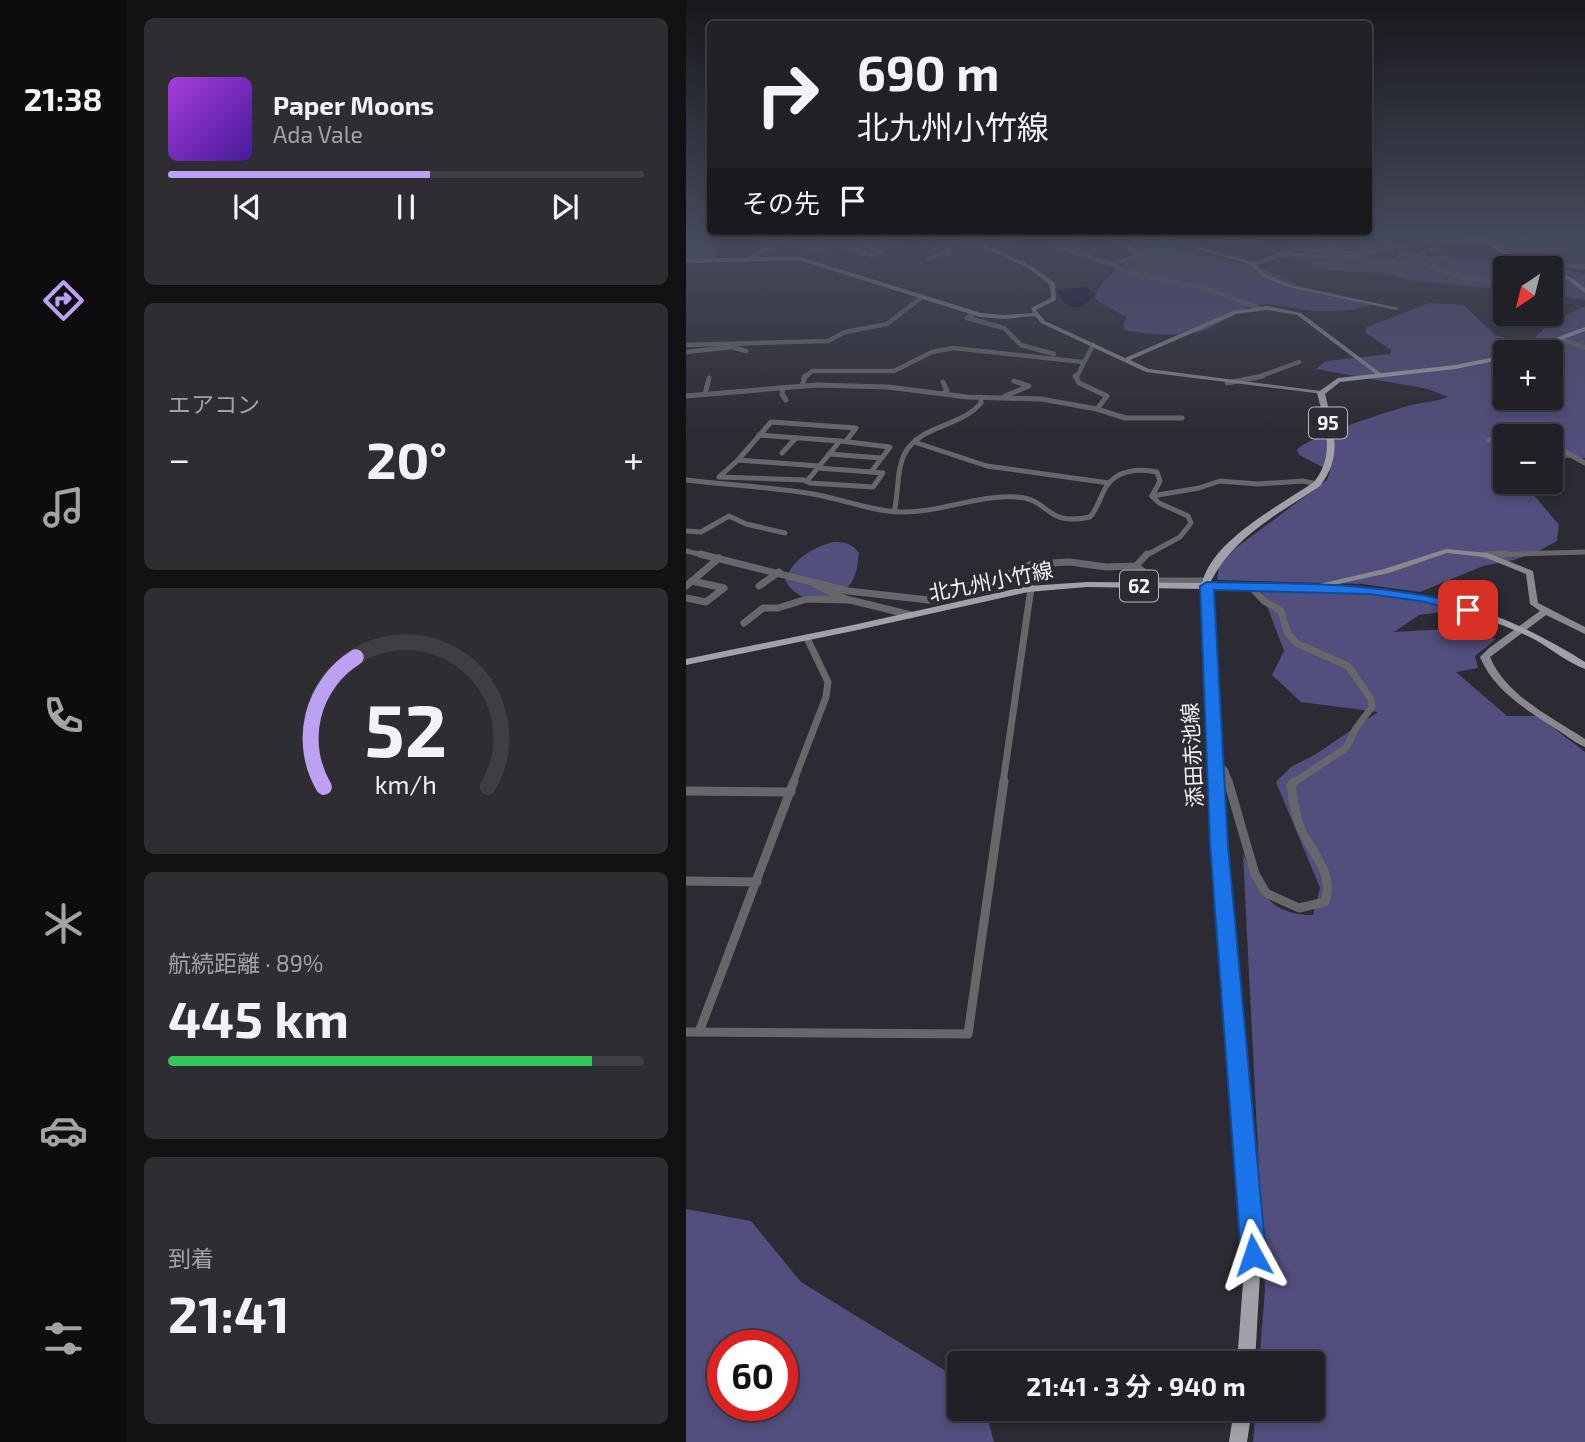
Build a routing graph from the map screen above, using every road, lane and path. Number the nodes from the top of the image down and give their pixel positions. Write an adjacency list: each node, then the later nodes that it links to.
1 (911, 305): 13 (street)
2 (949, 305): 8 (street)
3 (1039, 305): 9 (street)
4 (1252, 305): 6 (street)
5 (1382, 305): 7 (street)
6 (1259, 308): 18 (street); 24 (street)
7 (1395, 308)
8 (975, 313): 9 (street); 20 (street)
9 (1037, 314): 14 (street)
10 (1585, 329): 11 (main road)
11 (1560, 339): 12 (main road); 15 (street)
12 (1557, 340)
13 (686, 345)
14 (1093, 345): 18 (street); 20 (street)
15 (1585, 348)
16 (746, 351): 17 (street)
17 (686, 352)
18 (1125, 359): 30 (street)
19 (1493, 359): 24 (main road, 95)
20 (1084, 360): 23 (street); 45 (street)
21 (1299, 362): 30 (street)
22 (837, 372): 23 (street); 31 (street); 32 (street)
23 (865, 372): 33 (street)
24 (1379, 374): 38 (main road, 95)
25 (709, 378): 39 (street)
26 (895, 380): 34 (street)
27 (1014, 381): 43 (street)
28 (943, 382): 37 (street)
29 (743, 383): 36 (street)
30 (1227, 383): 38 (street)
31 (830, 385): 32 (street); 33 (street)
32 (802, 386): 35 (street)
33 (855, 386): 34 (street); 41 (street)
34 (888, 387): 37 (street)
35 (783, 388): 36 (street); 44 (street)
36 (742, 392): 39 (street)
37 (944, 393): 42 (street)
38 (1321, 393): 70 (main road, 95)
39 (705, 394): 40 (street)
40 (686, 396)
41 (848, 396)
42 (981, 397): 43 (street); 54 (street)
43 (1002, 398): 45 (street)
44 (786, 400)
45 (1097, 409): 46 (street)
46 (1107, 415): 47 (street); 48 (street)
47 (1182, 418)
48 (1143, 422)
49 (760, 435): 50 (street); 53 (street); 60 (street)
50 (796, 438): 53 (street); 56 (street)
51 (1493, 439): 52 (street)
52 (1488, 440)
53 (843, 441): 57 (street); 58 (street)
54 (914, 442): 59 (street); 69 (street)
55 (1563, 450): 61 (street)
56 (782, 453)
57 (829, 454): 58 (street); 62 (street)
58 (883, 456): 59 (street); 63 (street)
59 (904, 457): 73 (street)
60 (738, 460): 62 (street); 64 (street)
61 (1585, 463)
62 (819, 467): 63 (street); 67 (street)
63 (872, 472): 67 (street)
64 (719, 477): 65 (street); 68 (street)
65 (766, 477): 67 (street); 71 (street)
66 (686, 480): 68 (street)
67 (807, 481)
68 (706, 483): 71 (street)
69 (1109, 483): 72 (street); 73 (street)
70 (1317, 484): 72 (street); 84 (main road, 95)
71 (755, 486): 73 (street)
72 (1152, 496): 80 (street)
73 (894, 512)
74 (686, 531): 75 (street)
75 (785, 533)
76 (686, 551): 79 (street)
77 (1585, 552): 78 (street)
78 (1485, 555): 86 (street); 91 (street)
79 (719, 558): 81 (street); 83 (street)
80 (1136, 566): 82 (street); 84 (street)
81 (779, 572): 82 (street); 85 (street)
82 (809, 580): 90 (street)
83 (689, 583): 89 (street)
84 (1207, 584): 87 (main road, 北九州小竹線 / 62); 88 (main road, 北九州小竹線 / 62); 100 (main road, 添田赤池線)
85 (759, 586)
86 (1315, 587): 88 (main road, 北九州小竹線 / 62); 94 (main road, 北九州小竹線 / 62)
87 (1031, 588): 92 (main road, 北九州小竹線 / 62); 106 (street)
88 (1252, 588): 100 (street)
89 (686, 598)
90 (848, 600): 92 (street); 93 (street)
91 (1546, 611): 94 (street); 95 (street)
92 (911, 615): 96 (main road, 北九州小竹線 / 62)
93 (744, 623)
94 (1521, 630): 98 (main road, 北九州小竹線 / 62); 99 (street)
95 (1585, 631)
96 (807, 638): 97 (main road, 北九州小竹線 / 62); 102 (street)
97 (686, 662)
98 (1585, 667)
99 (1585, 744)
100 (1216, 761): 107 (main road, 添田赤池線)
101 (686, 791): 102 (street)
102 (791, 792): 104 (street)
103 (686, 881): 104 (street)
104 (757, 882): 106 (street)
105 (686, 1032): 106 (street)
106 (699, 1032)
107 (1247, 1351)
108 (1241, 1421): 109 (main road)
109 (1238, 1442)

